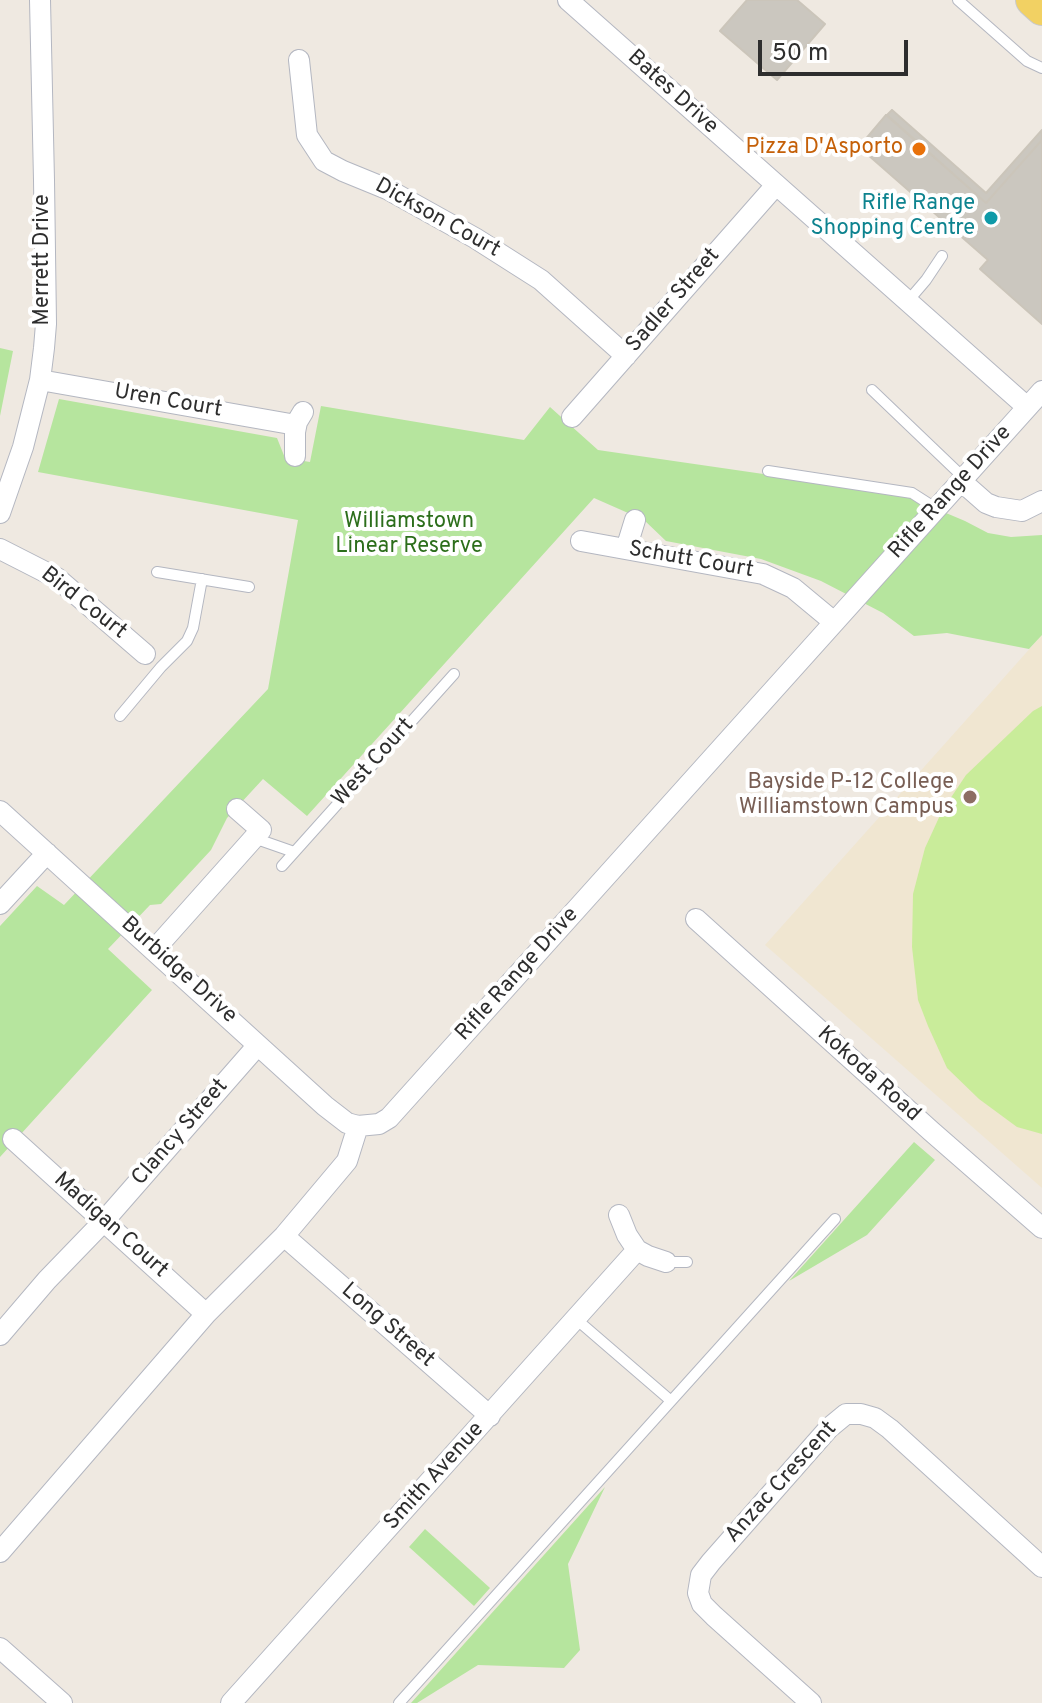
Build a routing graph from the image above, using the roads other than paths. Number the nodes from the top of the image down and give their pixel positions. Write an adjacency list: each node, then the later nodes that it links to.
1 (40, 0): 12 (street, Merrett Drive)
2 (568, 0): 8 (street, Bates Drive)
3 (958, 0): 7 (lane)
4 (1032, 0): 5 (main road)
5 (1042, 9)
6 (299, 60): 11 (street, Dickson Court)
7 (1042, 68)
8 (776, 185): 10 (street, Bates Drive); 11 (street, Sadler Street)
9 (942, 256): 10 (lane)
10 (908, 301): 15 (street, Bates Drive)
11 (626, 356): 16 (street, Sadler Street)
12 (40, 380): 17 (street, Uren Court); 22 (street, Merrett Drive)
13 (872, 390): 19 (lane)
14 (1042, 391): 15 (street, Rifle Range Drive)
15 (1027, 407): 19 (street, Rifle Range Drive)
16 (572, 417)
17 (295, 456)
18 (768, 471): 21 (lane)
19 (963, 479): 20 (street); 21 (street, Rifle Range Drive)
20 (1042, 501)
21 (937, 509): 30 (street, Rifle Range Drive)
22 (0, 513)
23 (635, 520): 26 (street)
24 (581, 541): 26 (street, Schutt Court)
25 (0, 549): 31 (street, Bird Court)
26 (626, 549): 30 (street, Schutt Court)
27 (157, 572): 28 (lane)
28 (202, 579): 29 (lane); 31 (lane)
29 (249, 587)
30 (834, 622): 44 (street, Rifle Range Drive)
31 (153, 661): 33 (lane)
32 (454, 674): 37 (lane, West Court)
33 (120, 716)
34 (237, 809): 36 (street)
35 (0, 811): 38 (street, Burbidge Drive)
36 (254, 838): 37 (lane); 42 (street)
37 (294, 852): 39 (lane, West Court)
38 (47, 853): 40 (street); 42 (street, Burbidge Drive)
39 (282, 866)
40 (0, 904)
41 (696, 919): 49 (street, Kokoda Road)
42 (154, 950): 43 (street, Burbidge Drive)
43 (258, 1045): 44 (street, Burbidge Drive); 48 (street, Clancy Street)
44 (358, 1126): 50 (street)
45 (13, 1139): 48 (street, Madigan Court)
46 (619, 1208): 51 (street)
47 (835, 1219): 57 (lane)
48 (104, 1221): 54 (street, Madigan Court); 56 (street, Clancy Street)
49 (1042, 1228)
50 (284, 1236): 54 (street); 58 (street, Long Street)
51 (637, 1250): 52 (street); 55 (street, Smith Avenue)
52 (666, 1262): 53 (lane)
53 (687, 1262)
54 (206, 1314): 59 (street)
55 (576, 1319): 57 (lane); 58 (street, Smith Avenue)
56 (0, 1335)
57 (670, 1400): 64 (lane)
58 (490, 1416): 63 (street, Smith Avenue)
59 (0, 1552)
60 (1042, 1567): 65 (street, Anzac Crescent)
61 (0, 1648): 62 (street)
62 (62, 1703)
63 (231, 1703)
64 (399, 1703)
65 (811, 1703)

